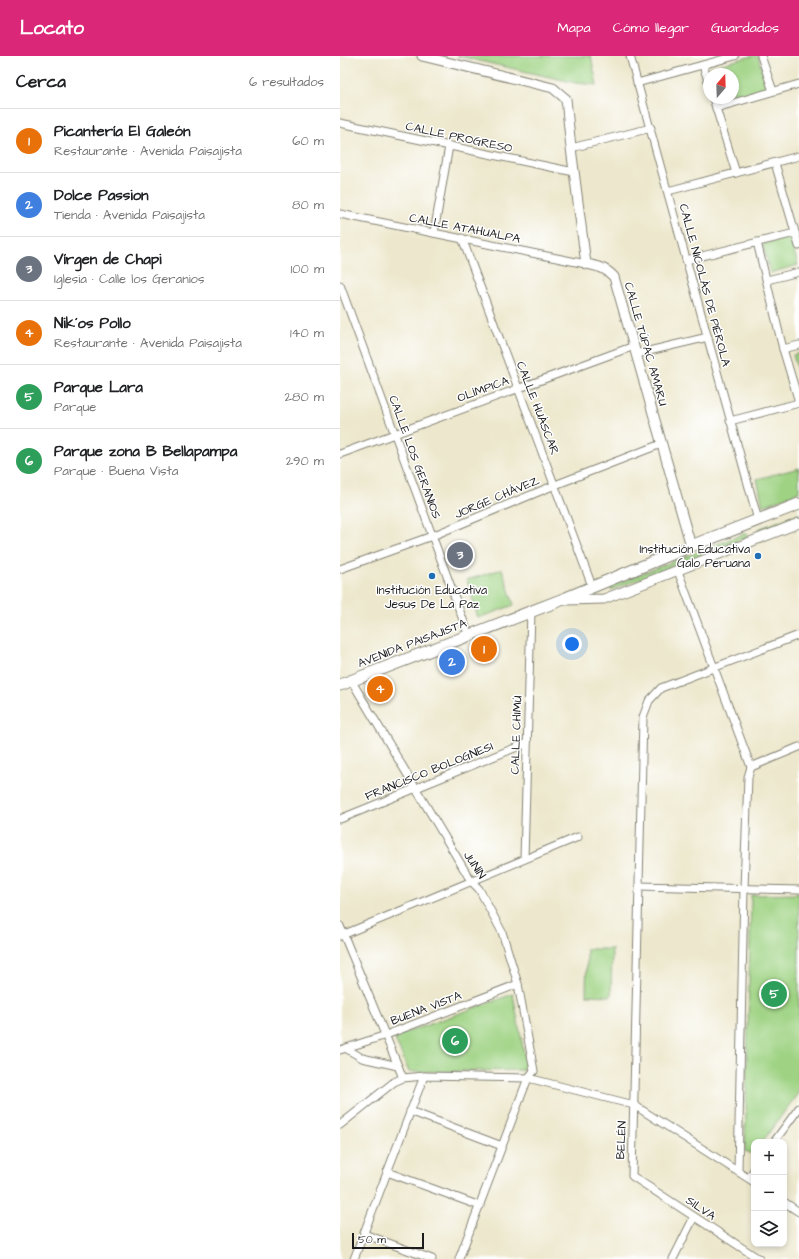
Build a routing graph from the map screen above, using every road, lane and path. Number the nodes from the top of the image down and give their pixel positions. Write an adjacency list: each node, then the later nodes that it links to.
1 (422, 56): 15 (street)
2 (630, 56): 7 (street, CALLE NICOLÁS DE PIÉROLA)
3 (735, 56): 5 (street)
4 (761, 56): 9 (street)
5 (703, 65): 6 (street); 7 (street)
6 (704, 68)
7 (637, 83): 13 (street, CALLE NICOLÁS DE PIÉROLA)
8 (799, 84): 9 (street)
9 (773, 92): 11 (street)
10 (715, 104): 11 (street)
11 (716, 108): 19 (street)
12 (340, 123): 14 (street, CALLE PROGRESO)
13 (651, 128): 15 (street); 20 (street, CALLE NICOLÁS DE PIÉROLA)
14 (449, 146): 18 (street, CALLE PROGRESO); 22 (street)
15 (571, 148): 18 (street)
16 (799, 156): 17 (street)
17 (774, 163): 19 (street); 23 (street)
18 (574, 172): 28 (street)
19 (736, 173): 20 (street)
20 (668, 191): 27 (street, CALLE NICOLÁS DE PIÉROLA)
21 (340, 214): 22 (street, CALLE ATAHUALPA)
22 (434, 233): 24 (street, CALLE ATAHUALPA)
23 (795, 233): 25 (street); 26 (street)
24 (462, 238): 28 (street, CALLE ATAHUALPA); 36 (street, CALLE HUÁSCAR)
25 (757, 242): 27 (street); 30 (street)
26 (799, 246)
27 (686, 260): 32 (street, CALLE NICOLÁS DE PIÉROLA)
28 (586, 264): 35 (street, CALLE TÚPAC AMARU)
29 (799, 272): 30 (street)
30 (767, 280): 34 (street)
31 (340, 285): 39 (street, CALLE LOS GERANIOS)
32 (708, 336): 35 (street, OLÍMPICA); 38 (street, CALLE NICOLÁS DE PIÉROLA)
33 (799, 345): 34 (street)
34 (783, 349): 37 (street)
35 (635, 350): 36 (street, OLÍMPICA); 40 (street, CALLE TÚPAC AMARU)
36 (518, 388): 39 (street, OLÍMPICA); 42 (street, CALLE HUÁSCAR)
37 (799, 403): 38 (street)
38 (730, 421): 44 (street, CALLE NICOLÁS DE PIÉROLA)
39 (395, 434): 41 (street, OLÍMPICA); 46 (street, CALLE LOS GERANIOS)
40 (661, 444): 42 (street, JORGE CHÁVEZ); 47 (street, CALLE TÚPAC AMARU)
41 (340, 454)
42 (554, 485): 46 (street, JORGE CHÁVEZ); 50 (street, CALLE HUÁSCAR)
43 (799, 504): 44 (main road, AVENIDA PAISAJISTA)
44 (758, 520): 47 (main road, AVENIDA PAISAJISTA)
45 (799, 523): 49 (street)
46 (432, 536): 48 (street, JORGE CHÁVEZ); 54 (street, CALLE LOS GERANIOS)
47 (691, 546): 50 (main road, AVENIDA PAISAJISTA)
48 (340, 569)
49 (678, 571): 51 (street); 55 (street)
50 (592, 586): 51 (main road, AVENIDA PAISAJISTA)
51 (561, 600): 52 (main road, AVENIDA PAISAJISTA)
52 (531, 611): 54 (main road, AVENIDA PAISAJISTA); 58 (street, CALLE CHIMÚ)
53 (799, 635): 55 (street)
54 (469, 636): 56 (main road, AVENIDA PAISAJISTA)
55 (714, 667): 60 (street); 66 (street, BELÉN)
56 (351, 680): 57 (main road, AVENIDA PAISAJISTA); 61 (street, JUNÍN)
57 (340, 685)
58 (527, 743): 61 (street, FRANCISCO BOLOGNESI); 64 (street, CALLE CHIMÚ)
59 (799, 747): 60 (street)
60 (751, 767): 67 (street)
61 (416, 788): 62 (street, FRANCISCO BOLOGNESI); 65 (street, JUNÍN)
62 (340, 819)
63 (578, 837): 64 (street)
64 (524, 860): 65 (street)
65 (471, 882): 70 (street); 71 (street, JUNÍN)
66 (639, 886): 67 (street); 78 (street, BELÉN)
67 (744, 888): 68 (street); 84 (street)
68 (799, 890)
69 (340, 926): 70 (street)
70 (342, 936): 72 (street)
71 (518, 984): 72 (street, BUENA VISTA); 77 (street, JUNÍN)
72 (386, 1035): 73 (street, BUENA VISTA); 74 (street)
73 (343, 1049): 74 (street)
74 (398, 1066): 76 (street)
75 (424, 1076): 76 (street); 77 (street); 80 (street)
76 (403, 1078): 81 (street)
77 (528, 1078): 78 (street); 83 (street)
78 (634, 1105): 84 (street); 86 (street, BELÉN)
79 (799, 1108): 82 (street)
80 (410, 1112): 83 (street); 85 (street)
81 (340, 1125)
82 (776, 1139)
83 (502, 1146): 89 (street)
84 (738, 1171): 87 (street)
85 (387, 1172): 89 (street); 92 (street)
86 (632, 1176): 91 (street, SILVA)
87 (751, 1180)
88 (787, 1204): 90 (street)
89 (480, 1206): 96 (street)
90 (799, 1212)
91 (694, 1217): 93 (street, SILVA); 97 (street)
92 (364, 1234): 94 (street); 95 (street)
93 (755, 1258)
94 (354, 1259)
95 (432, 1259)
96 (459, 1259)
97 (673, 1259)

